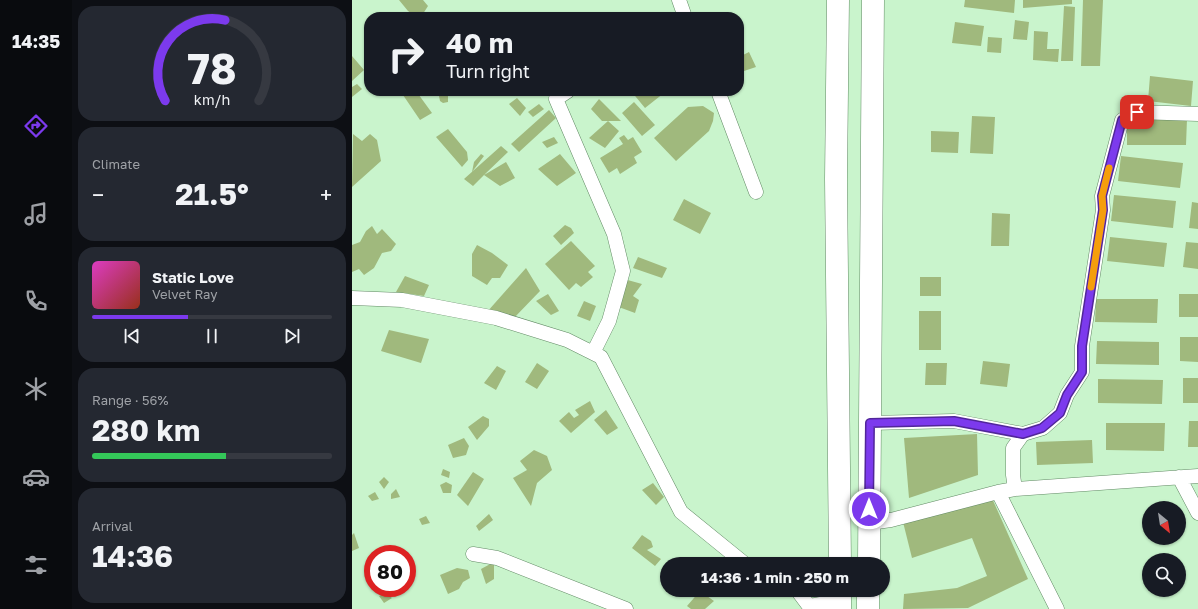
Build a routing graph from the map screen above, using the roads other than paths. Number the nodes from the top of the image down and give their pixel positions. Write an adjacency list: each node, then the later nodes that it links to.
1 (679, 0): 4 (street)
2 (838, 0): 21 (highway)
3 (874, 0): 11 (highway)
4 (683, 12)
5 (560, 96): 10 (street)
6 (720, 96): 8 (street)
7 (1198, 114): 12 (street)
8 (756, 192)
9 (352, 298): 10 (street)
10 (593, 353): 20 (street)
11 (870, 423): 12 (street); 18 (highway)
12 (1023, 434): 15 (street)
13 (1179, 476): 14 (street); 15 (street); 17 (street)
14 (1198, 476)
15 (1015, 489): 16 (street)
16 (998, 492): 18 (street); 29 (street)
17 (1198, 514)
18 (869, 523): 22 (highway)
19 (473, 554): 27 (street)
20 (737, 557)
21 (840, 557)
22 (869, 557)
23 (800, 597): 26 (street)
24 (868, 597): 28 (highway)
25 (840, 600): 26 (street)
26 (806, 608)
27 (626, 609)
28 (868, 609)
29 (1057, 609)

